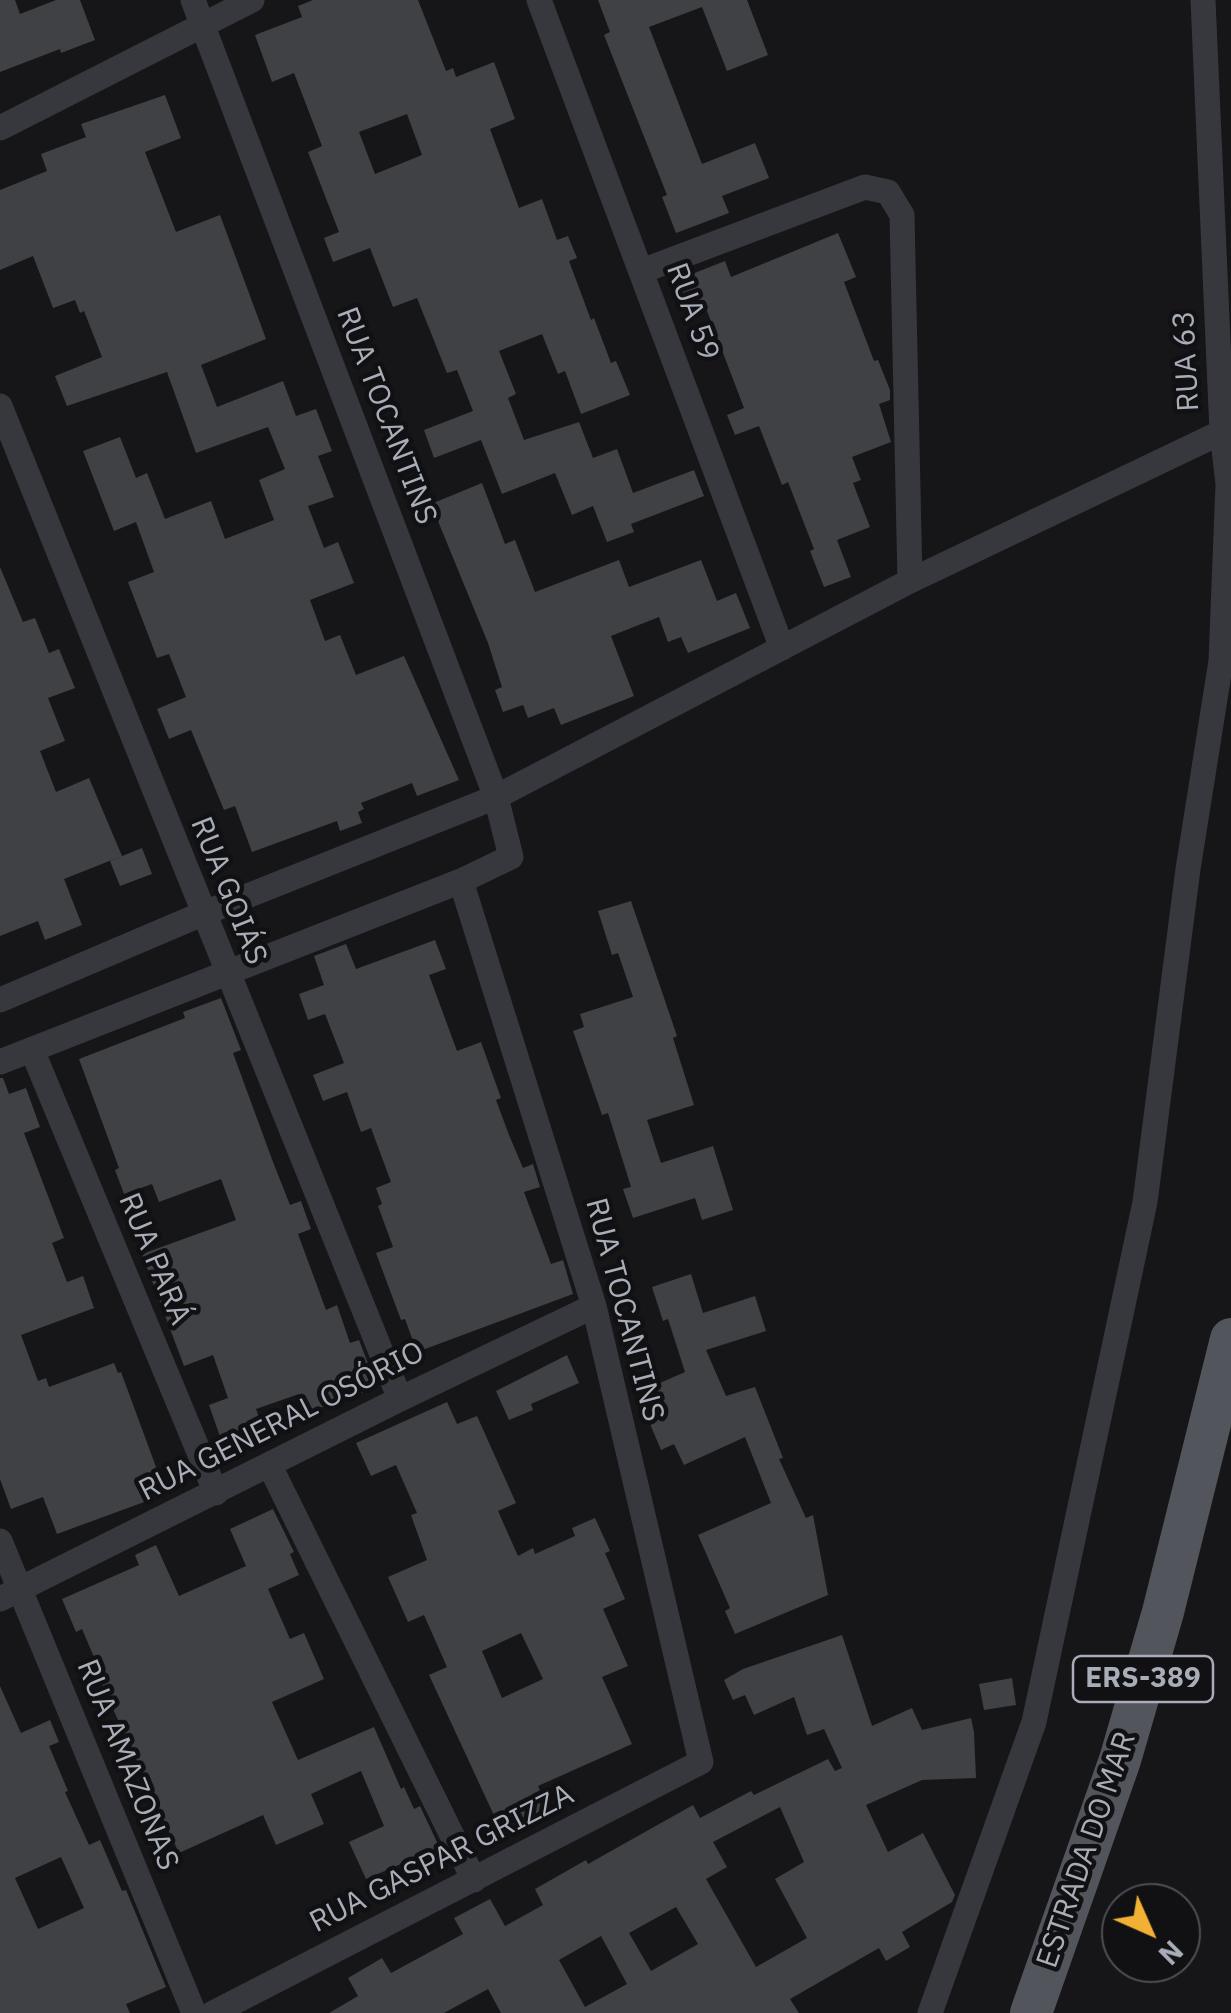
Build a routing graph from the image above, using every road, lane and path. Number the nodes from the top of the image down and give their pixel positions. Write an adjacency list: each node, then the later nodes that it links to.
1 (193, 0): 5 (street, RUA TOCANTINS)
2 (252, 0): 5 (street)
3 (539, 0): 7 (street, RUA 59)
4 (1203, 0): 9 (street, RUA 63)
5 (203, 25): 6 (street); 12 (street, RUA TOCANTINS)
6 (0, 128)
7 (642, 272): 10 (street); 11 (street, RUA 59)
8 (0, 406): 14 (street, RUA GOIÁS)
9 (1222, 432): 10 (street, RUA 63); 30 (street)
10 (910, 581): 11 (street, RUA 63)
11 (782, 648): 12 (street, RUA 63)
12 (496, 797): 13 (street, RUA TOCANTINS); 14 (street, RUA 63)
13 (461, 881): 15 (street); 19 (street, RUA TOCANTINS)
14 (202, 914): 15 (street, RUA GOIÁS); 16 (street, RUA 63)
15 (225, 972): 17 (street); 21 (street, RUA GOIÁS)
16 (0, 1000)
17 (32, 1050): 18 (street); 23 (street, RUA PARÁ)
18 (0, 1062)
19 (594, 1306): 21 (street, RUA GENERAL OSÓRIO); 26 (street, RUA TOCANTINS)
20 (1231, 1338): 31 (main road, ESTRADA DO MAR / ERS-389)
21 (400, 1398): 22 (street, RUA GENERAL OSÓRIO)
22 (270, 1466): 23 (street, RUA GENERAL OSÓRIO); 27 (street)
23 (216, 1493): 25 (street, RUA GENERAL OSÓRIO)
24 (0, 1542): 25 (street, RUA AMAZONAS)
25 (10, 1594): 28 (street, RUA AMAZONAS)
26 (701, 1762): 27 (street, RUA GASPAR GRIZZA)
27 (474, 1880): 29 (street, RUA GASPAR GRIZZA)
28 (194, 2013)
29 (212, 2013)
30 (930, 2013)
31 (1031, 2013)

